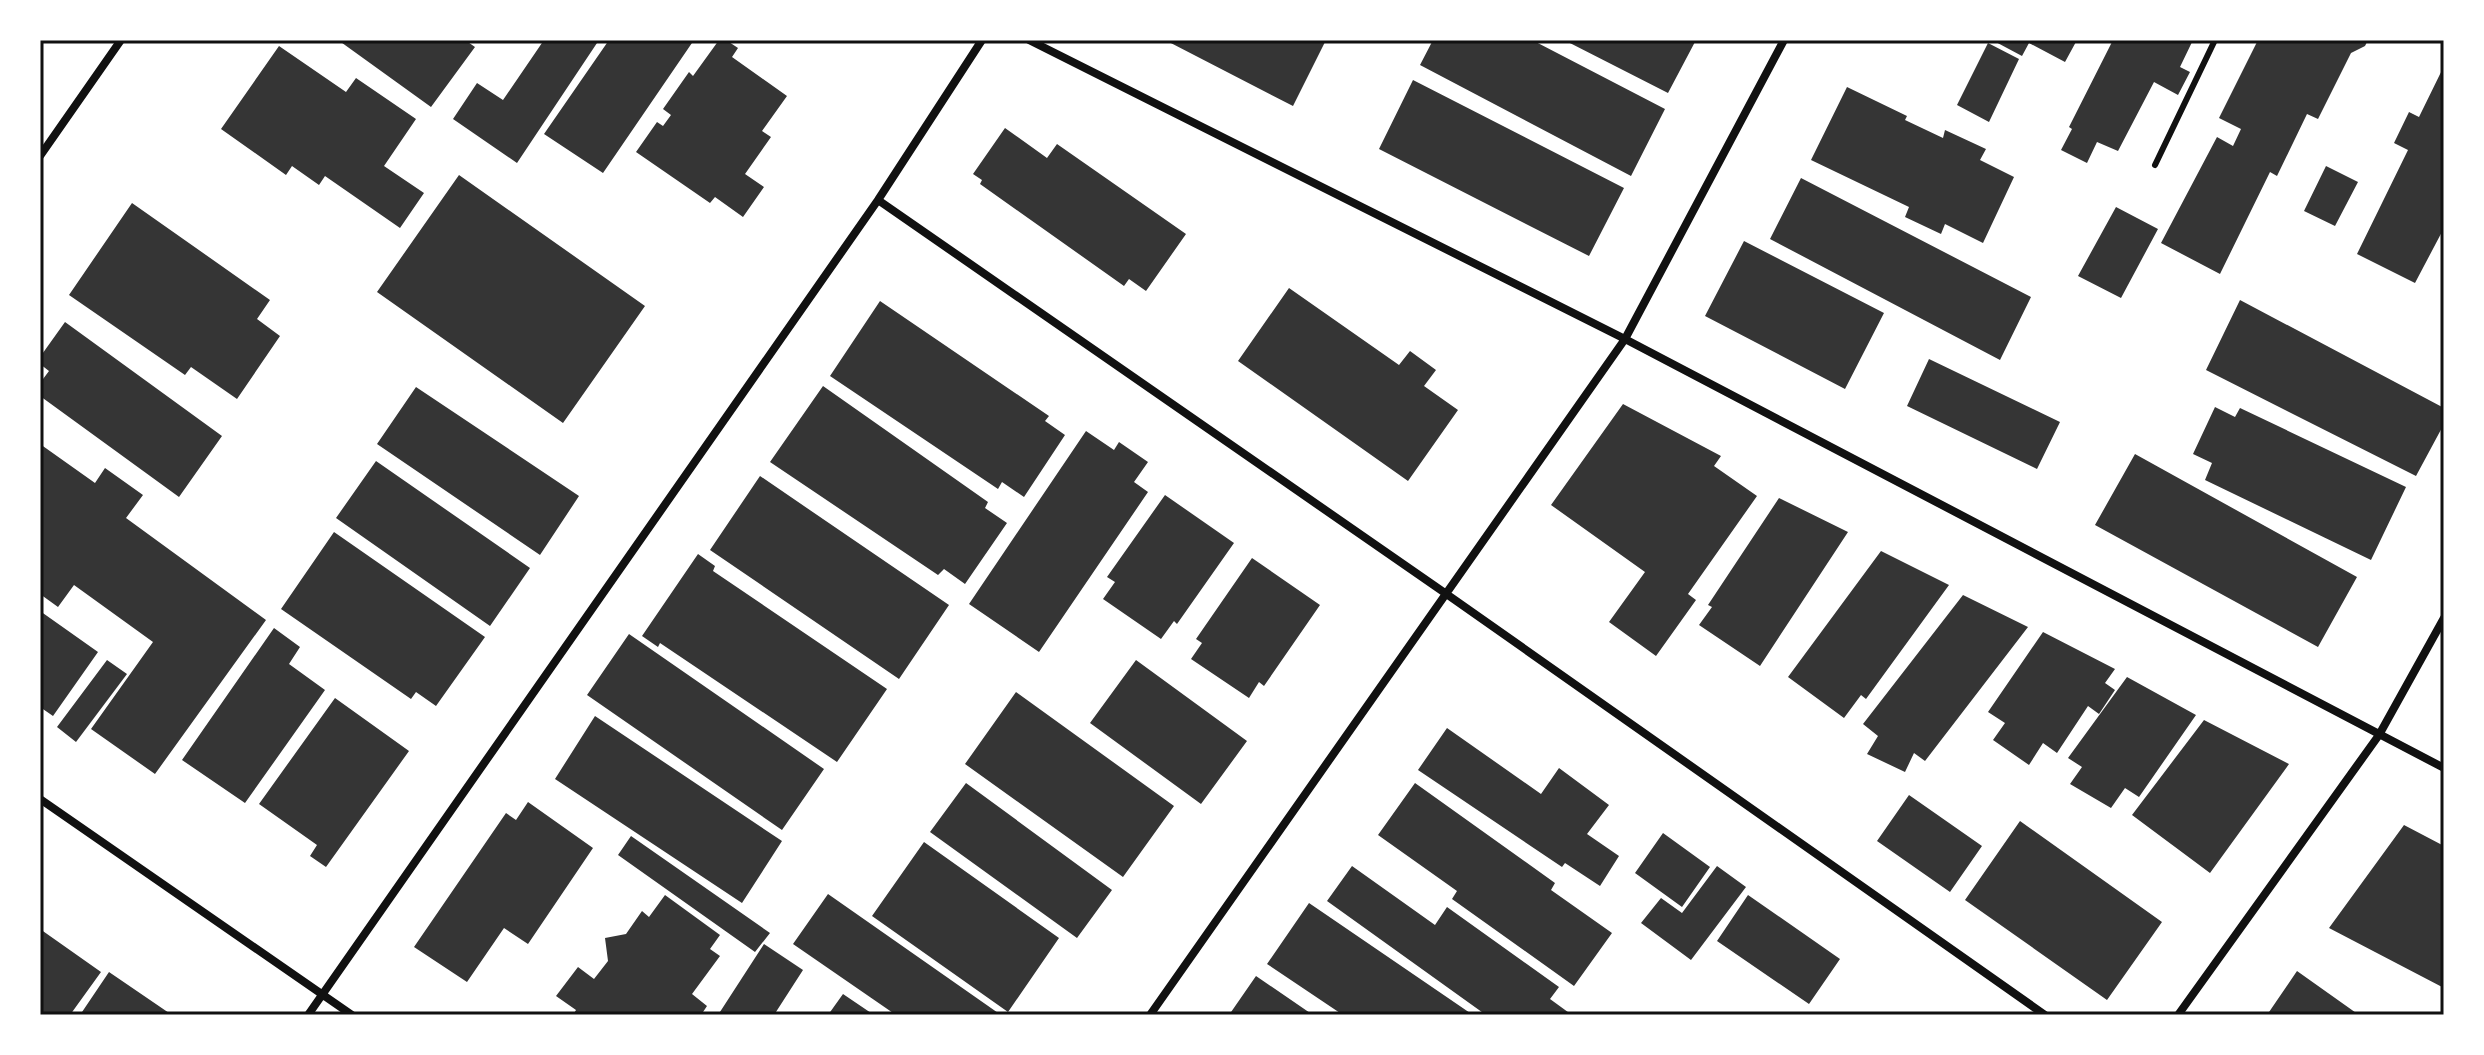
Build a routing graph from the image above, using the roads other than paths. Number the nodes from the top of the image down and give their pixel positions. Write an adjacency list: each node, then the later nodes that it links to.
1 (121, 40): 6 (street)
2 (982, 40): 8 (street)
3 (1029, 40): 9 (street)
4 (1784, 40): 9 (street)
5 (2215, 40): 7 (lane)
6 (40, 156)
7 (2155, 165)
8 (878, 200): 10 (street); 15 (street)
9 (1625, 339): 10 (street); 12 (street)
10 (1445, 593): 18 (street); 19 (street)
11 (2444, 618): 12 (street)
12 (2379, 735): 13 (street); 20 (street)
13 (2444, 768)
14 (40, 799): 15 (street)
15 (323, 994): 16 (street); 17 (street)
16 (308, 1015)
17 (352, 1015)
18 (1150, 1015)
19 (2045, 1015)
20 (2178, 1015)

